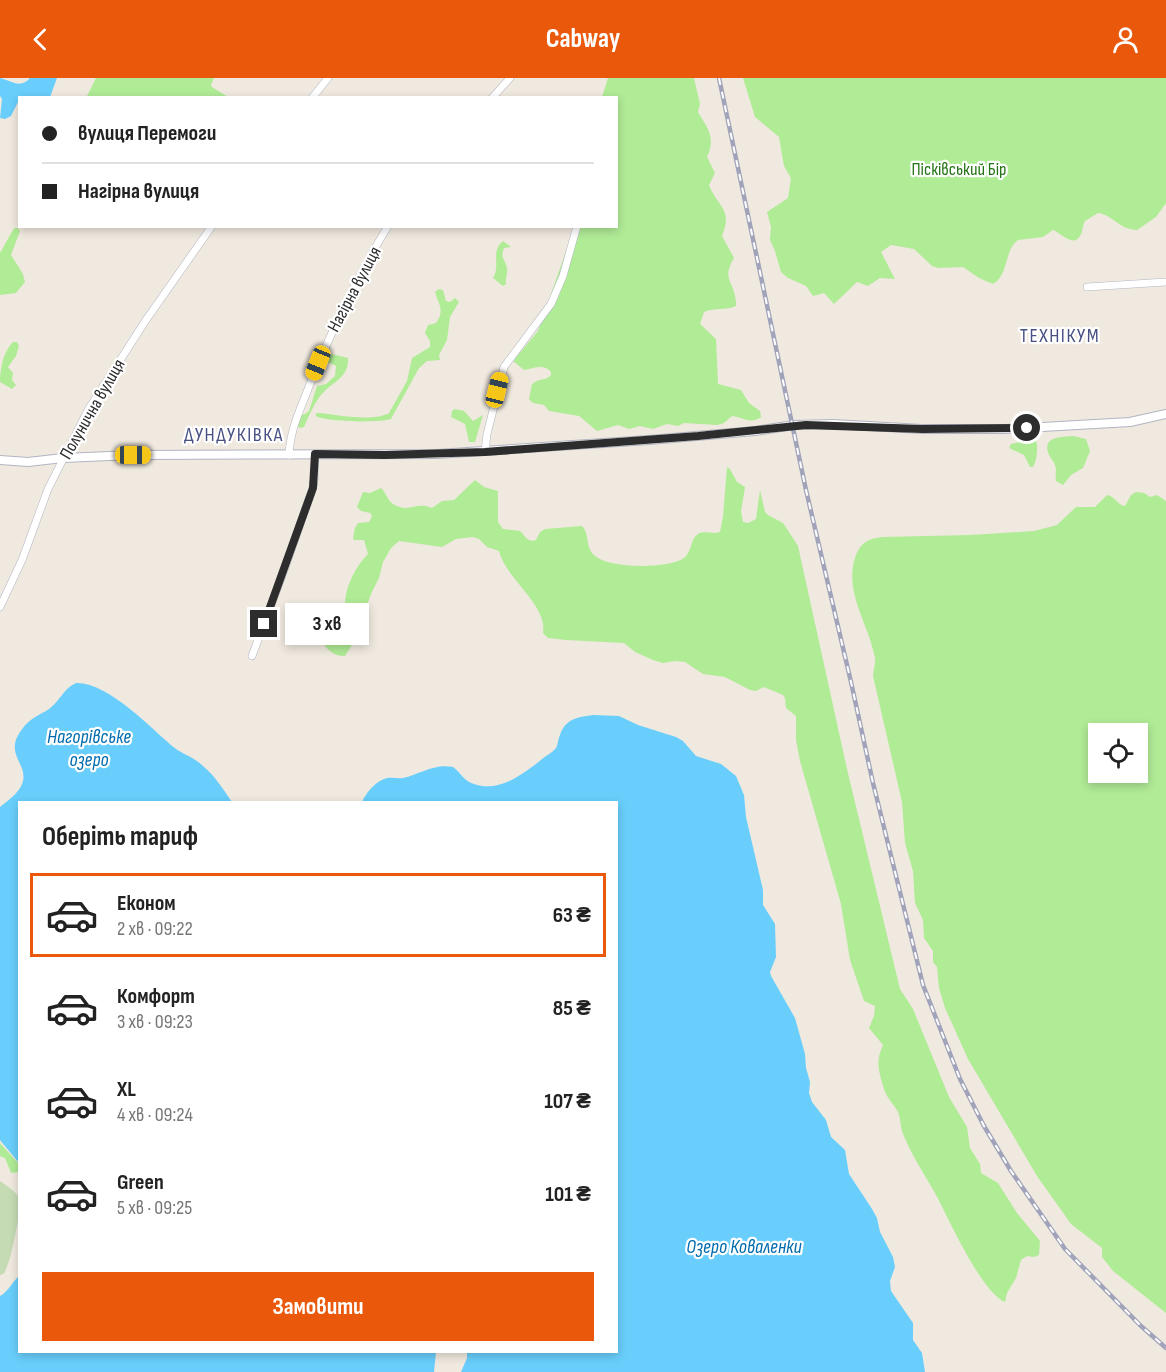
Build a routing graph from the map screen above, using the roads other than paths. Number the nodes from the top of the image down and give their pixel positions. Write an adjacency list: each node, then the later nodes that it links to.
1 (328, 78): 3 (street)
2 (510, 78): 4 (street)
3 (314, 96)
4 (494, 96)
5 (211, 228): 14 (street, Полунична вулиця)
6 (387, 228): 13 (street, Нагірна вулиця)
7 (576, 228): 11 (street)
8 (1166, 282): 9 (street)
9 (1087, 287)
10 (1166, 414): 11 (street)
11 (485, 452): 12 (street)
12 (315, 454): 13 (street); 17 (street)
13 (289, 455): 14 (street)
14 (63, 458): 15 (street); 16 (street, Полунична вулиця)
15 (0, 460)
16 (0, 607)
17 (252, 656)

